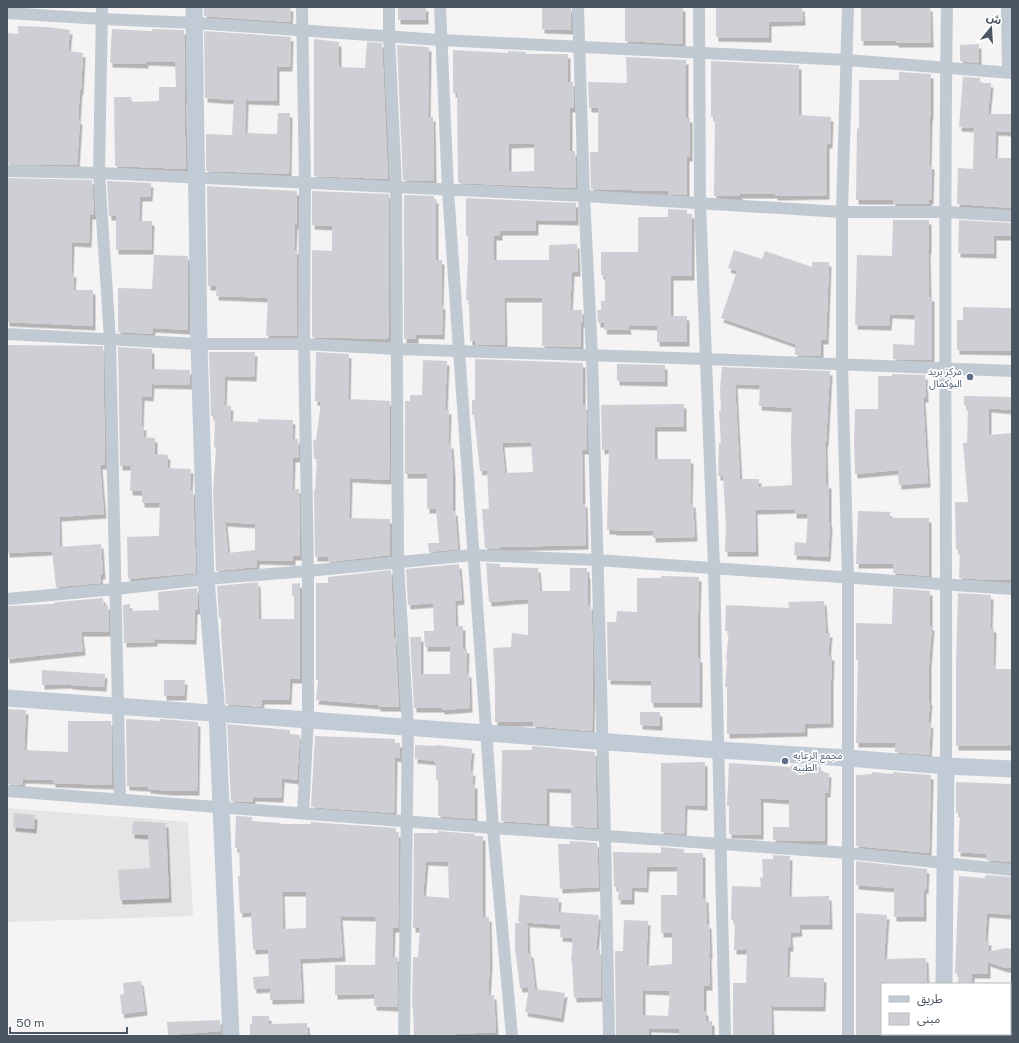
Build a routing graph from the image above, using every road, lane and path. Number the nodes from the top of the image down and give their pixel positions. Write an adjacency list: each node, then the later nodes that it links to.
1 (102, 7): 12 (street)
2 (302, 7): 13 (street)
3 (389, 7): 14 (street)
4 (440, 7): 15 (street)
5 (578, 7): 16 (street)
6 (699, 7): 17 (street)
7 (848, 7): 18 (street)
8 (947, 7): 19 (street)
9 (1007, 7): 20 (street)
10 (7, 13): 12 (street)
11 (194, 15): 12 (street); 13 (street); 23 (street)
12 (102, 19): 22 (street)
13 (303, 30): 14 (street); 24 (street)
14 (389, 36): 15 (street); 25 (street)
15 (442, 40): 16 (street); 26 (street)
16 (579, 46): 17 (street); 27 (street)
17 (700, 52): 18 (street); 28 (street)
18 (847, 60): 19 (street); 29 (street)
19 (946, 69): 20 (street); 30 (street)
20 (1010, 73)
21 (7, 171): 22 (street)
22 (99, 173): 23 (street); 33 (street)
23 (197, 178): 24 (street); 34 (street)
24 (305, 184): 25 (street); 35 (street)
25 (396, 186): 26 (street); 36 (street)
26 (448, 190): 27 (street); 37 (street)
27 (584, 196): 28 (street); 38 (street)
28 (700, 202): 29 (street); 39 (street)
29 (842, 212): 30 (street); 40 (street)
30 (946, 212): 31 (street); 41 (street)
31 (1012, 216)
32 (7, 334): 33 (street)
33 (110, 339): 34 (street); 51 (street)
34 (199, 344): 35 (street); 49 (street)
35 (304, 344): 36 (street); 47 (street)
36 (396, 349): 37 (street); 45 (street)
37 (459, 350): 38 (street); 43 (street)
38 (592, 356): 39 (street); 44 (street)
39 (707, 359): 40 (street); 46 (street)
40 (842, 364): 41 (street); 48 (street)
41 (945, 369): 42 (street); 50 (street)
42 (1012, 370)
43 (473, 555): 44 (street); 45 (street); 59 (street)
44 (597, 560): 46 (street); 60 (street)
45 (398, 563): 47 (street); 58 (street)
46 (714, 568): 48 (street); 61 (street)
47 (308, 571): 49 (street); 57 (street)
48 (848, 577): 50 (street); 62 (street)
49 (206, 579): 51 (street); 56 (street)
50 (947, 585): 52 (street); 63 (street)
51 (116, 589): 53 (street); 55 (street)
52 (1012, 589)
53 (7, 599)
54 (7, 698): 55 (street)
55 (118, 706): 56 (street); 66 (street)
56 (217, 713): 57 (street); 67 (street)
57 (308, 720): 58 (street); 68 (street)
58 (408, 727): 59 (street); 69 (street)
59 (486, 732): 60 (street); 70 (street)
60 (602, 741): 61 (street); 71 (street)
61 (718, 750): 62 (street); 72 (street)
62 (848, 758): 63 (street); 73 (street)
63 (946, 766): 64 (street); 74 (street)
64 (1012, 769)
65 (7, 791): 66 (street)
66 (120, 799): 67 (street)
67 (222, 807): 68 (street); 77 (street)
68 (303, 813): 69 (street)
69 (407, 822): 70 (street); 78 (street)
70 (493, 828): 71 (street); 79 (street)
71 (605, 836): 72 (street); 80 (street)
72 (721, 845): 73 (street); 81 (street)
73 (848, 853): 74 (street); 82 (street)
74 (946, 862): 75 (street); 76 (street)
75 (1012, 870)
76 (944, 983)
77 (231, 1036)
78 (404, 1036)
79 (512, 1036)
80 (609, 1036)
81 (725, 1036)
82 (848, 1036)

